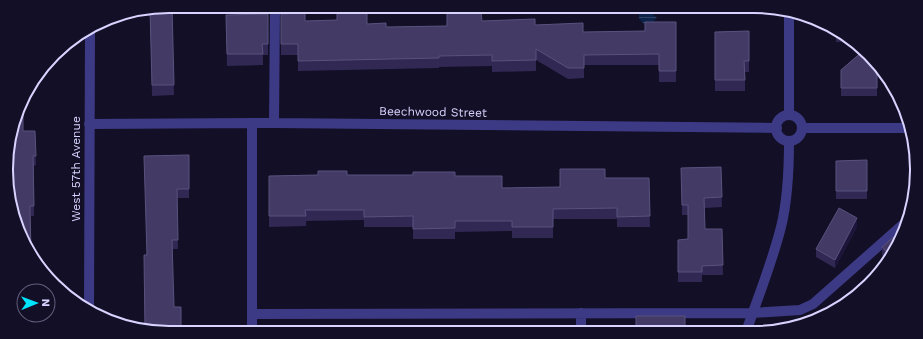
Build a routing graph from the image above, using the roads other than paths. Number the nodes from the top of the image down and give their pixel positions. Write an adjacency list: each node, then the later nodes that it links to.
1 (274, 13): 5 (street)
2 (789, 17): 4 (street)
3 (90, 35): 6 (street, West 57th Avenue)
4 (789, 115): 8 (street); 9 (street)
5 (274, 123): 7 (street, Beechwood Street); 8 (street, Beechwood Street)
6 (90, 124): 7 (street, Beechwood Street); 13 (street, West 57th Avenue)
7 (252, 124): 16 (street)
8 (776, 128): 11 (street)
9 (802, 128): 10 (street); 11 (street)
10 (905, 128)
11 (789, 141): 15 (street)
12 (898, 229): 15 (street)
13 (89, 304)
14 (581, 313): 15 (street); 16 (street); 18 (street)
15 (752, 313): 19 (street)
16 (252, 314): 17 (street)
17 (252, 326)
18 (581, 326)
19 (748, 326)

